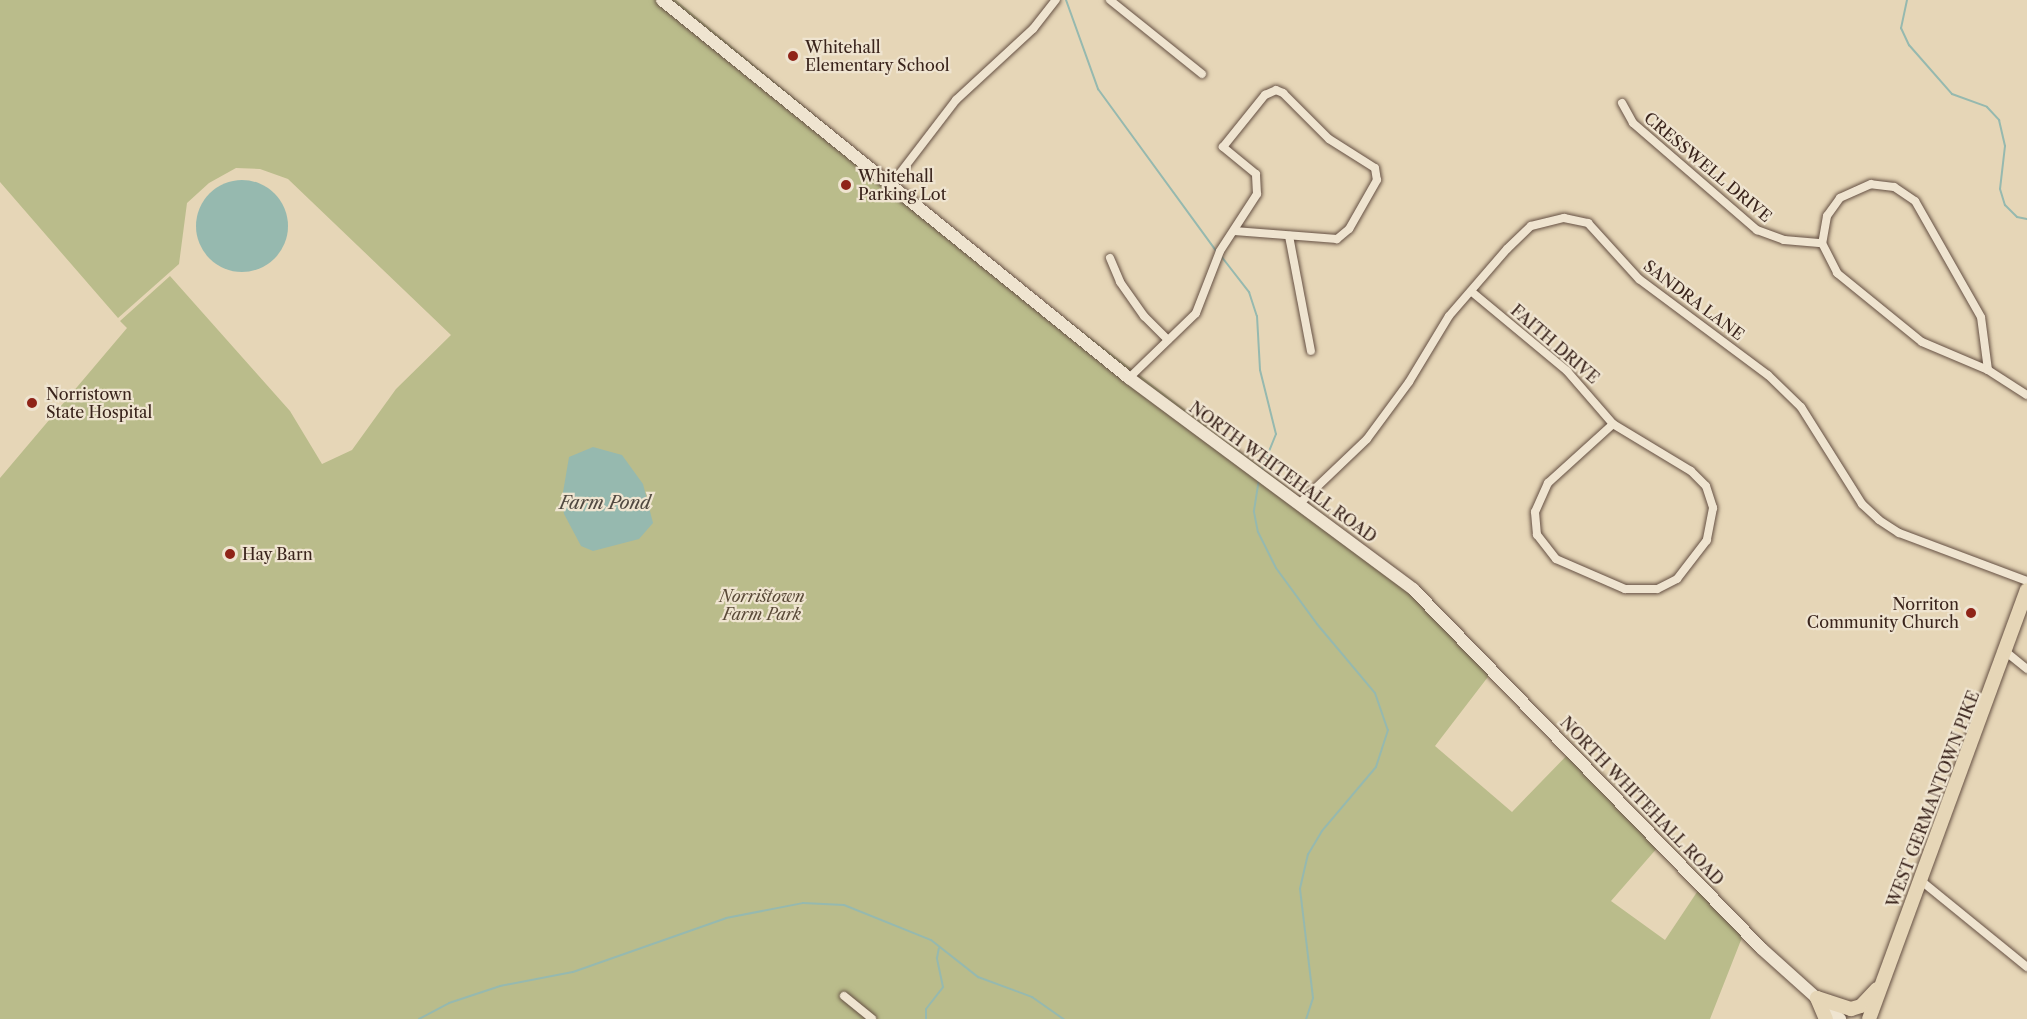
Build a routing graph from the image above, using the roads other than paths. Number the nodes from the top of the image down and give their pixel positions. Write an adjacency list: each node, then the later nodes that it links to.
1 (663, 0): 6 (main road, NORTH WHITEHALL ROAD)
2 (1056, 0): 6 (street)
3 (1110, 0): 4 (street)
4 (1202, 74)
5 (1622, 103): 9 (street, CRESSWELL DRIVE)
6 (891, 185): 15 (main road, NORTH WHITEHALL ROAD)
7 (1234, 231): 8 (street); 8 (street); 12 (street)
8 (1289, 236): 13 (street)
9 (1822, 243): 14 (street); 14 (street)
10 (1110, 258): 12 (street)
11 (1472, 292): 17 (street, FAITH DRIVE); 18 (street, SANDRA LANE); 19 (street, SANDRA LANE)
12 (1168, 340): 15 (street)
13 (1311, 351)
14 (1988, 370): 16 (street)
15 (1129, 378): 18 (main road, NORTH WHITEHALL ROAD)
16 (2027, 395)
17 (1613, 424): 17 (street, FAITH DRIVE)
18 (1299, 504): 27 (main road, NORTH WHITEHALL ROAD)
19 (2027, 581)
20 (2027, 590): 21 (main road, WEST GERMANTOWN PIKE)
21 (2006, 652): 22 (street); 23 (main road, WEST GERMANTOWN PIKE)
22 (2027, 669)
23 (1920, 880): 24 (street); 25 (main road, WEST GERMANTOWN PIKE)
24 (2027, 968)
25 (1882, 984): 27 (main road); 31 (main road, WEST GERMANTOWN PIKE)
26 (844, 996): 28 (street)
27 (1817, 998): 29 (main road); 30 (main road, NORTH WHITEHALL ROAD)
28 (872, 1019)
29 (1826, 1019)
30 (1840, 1019)
31 (1869, 1019)

